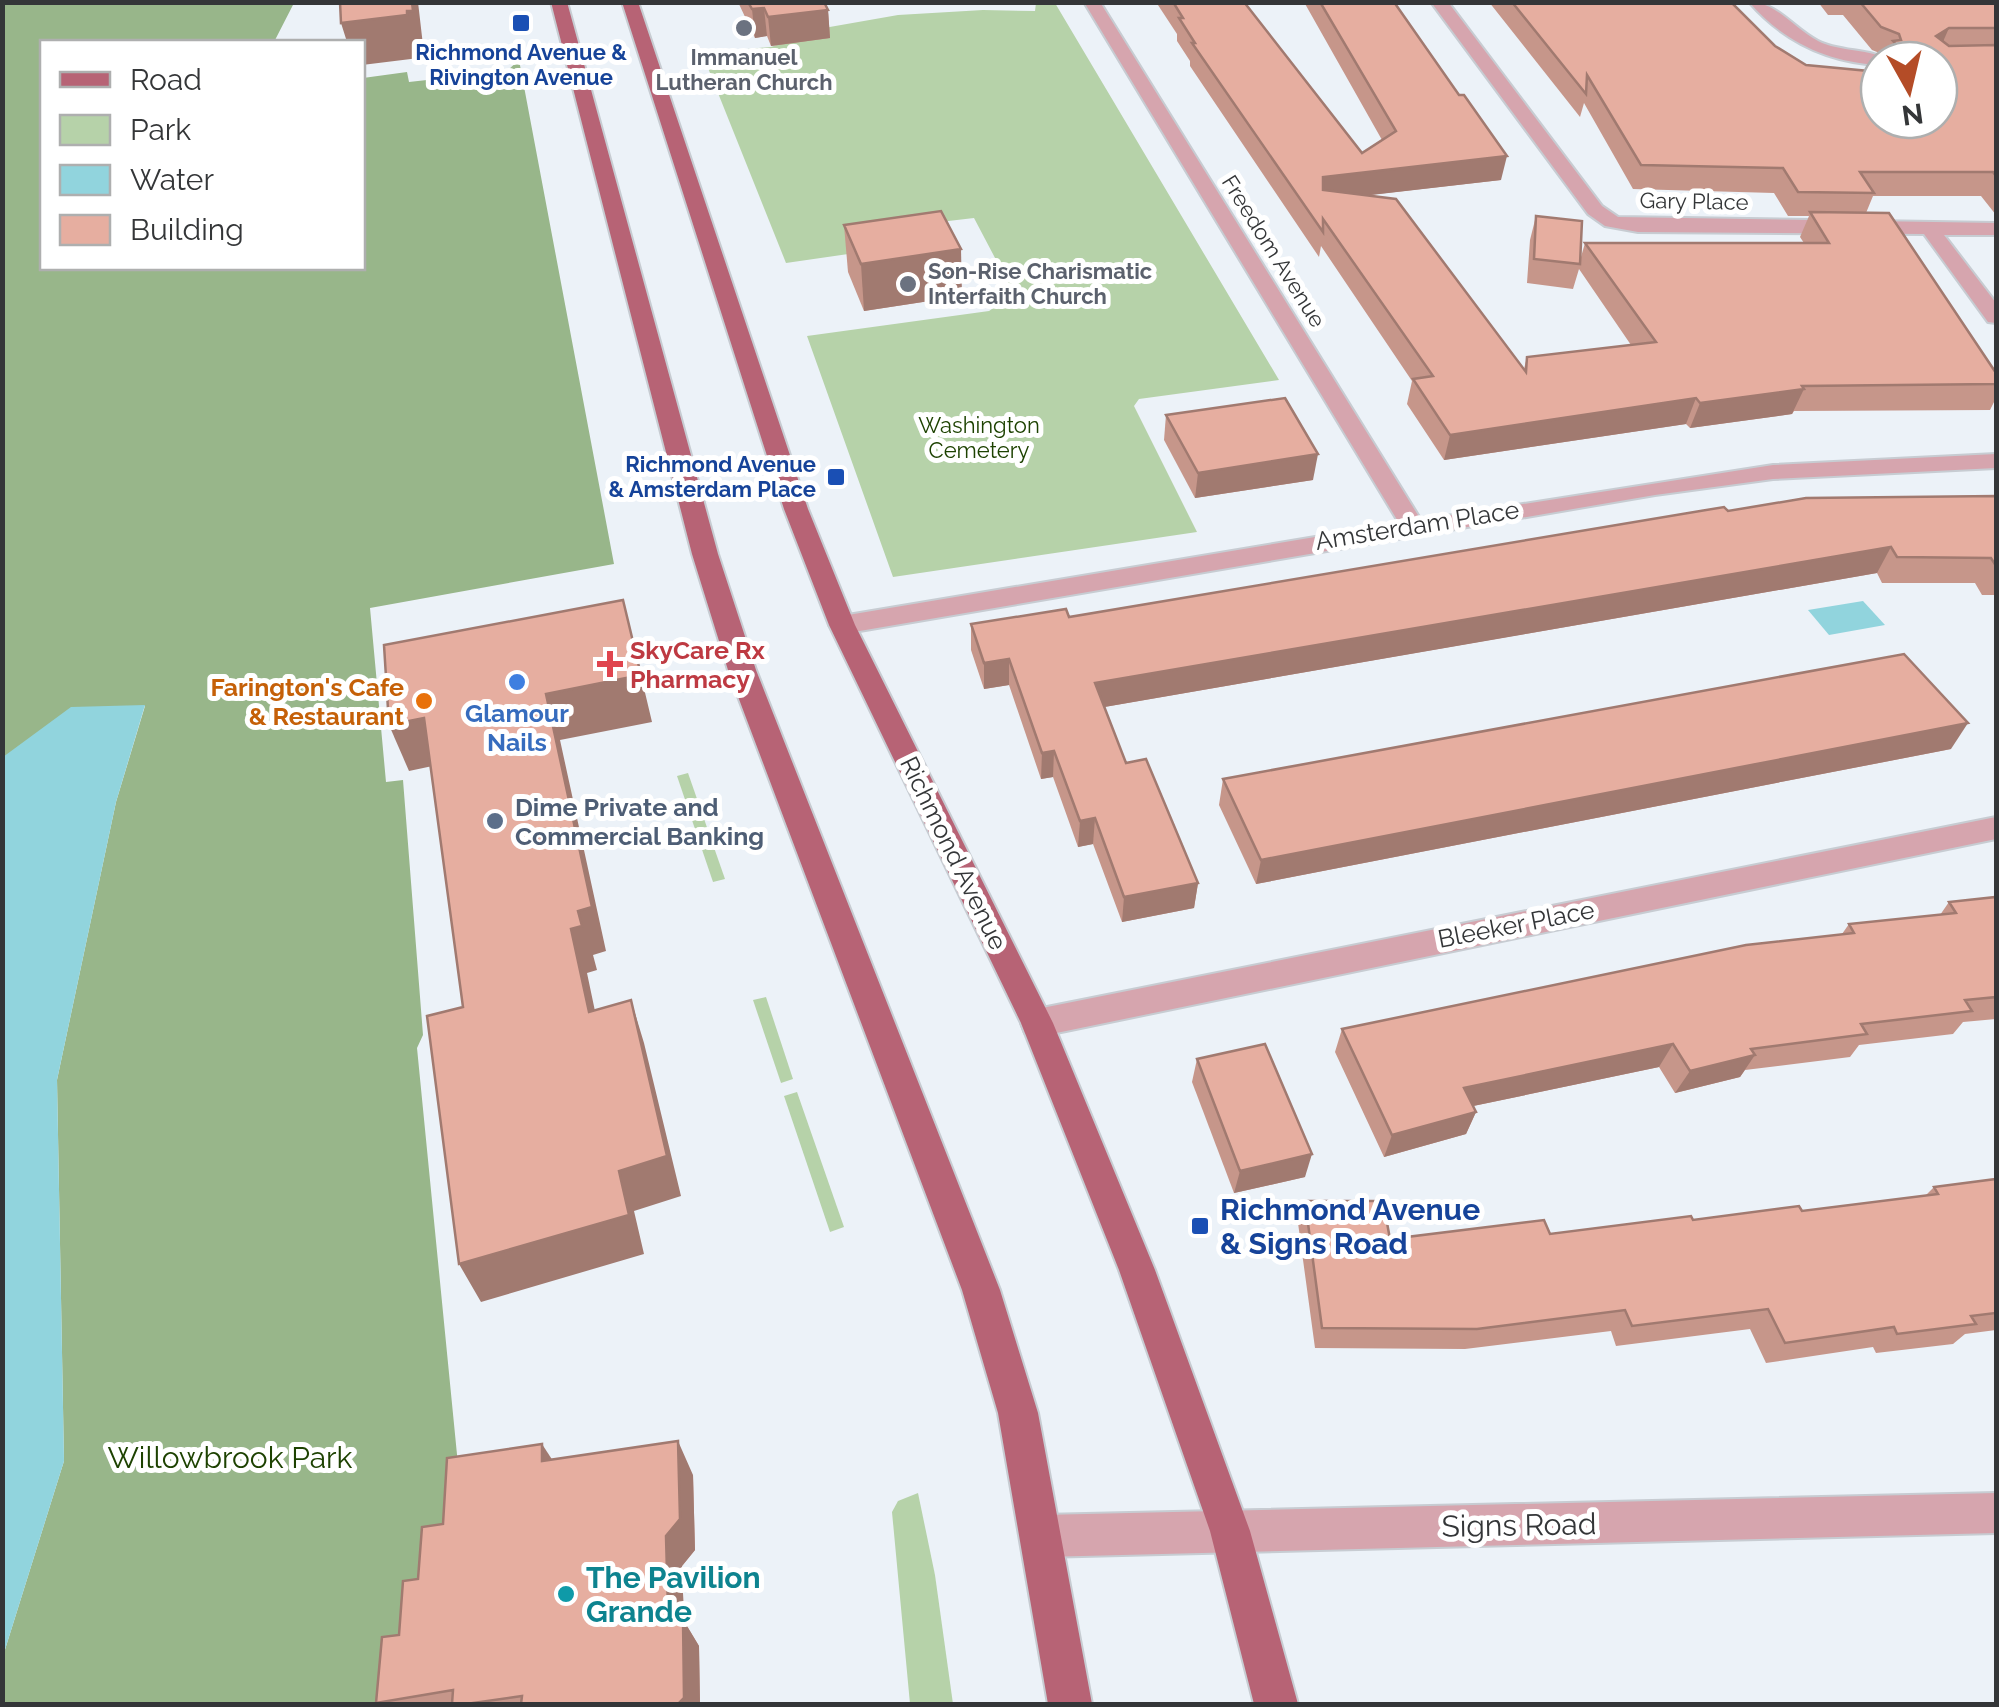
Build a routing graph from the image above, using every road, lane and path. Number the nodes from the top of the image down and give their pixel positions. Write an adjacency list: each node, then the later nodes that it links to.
1 (559, 2): 17 (main road)
2 (630, 2): 12 (main road, Richmond Avenue)
3 (1092, 2): 11 (street, Freedom Avenue)
4 (1438, 2): 7 (street, Gary Place)
5 (1757, 2): 6 (street)
6 (1859, 60)
7 (1930, 228): 8 (street, Gary Place); 9 (street)
8 (1996, 229)
9 (1996, 317)
10 (1996, 462): 11 (street, Amsterdam Place)
11 (1413, 526): 12 (street, Amsterdam Place)
12 (842, 625): 14 (main road, Richmond Avenue)
13 (1996, 828): 14 (street, Bleeker Place)
14 (1037, 1023): 16 (main road, Richmond Avenue)
15 (1996, 1513): 16 (street, Signs Road)
16 (1230, 1531): 17 (street, Signs Road); 19 (main road, Richmond Avenue)
17 (1042, 1536): 18 (main road)
18 (1070, 1704)
19 (1276, 1704)

